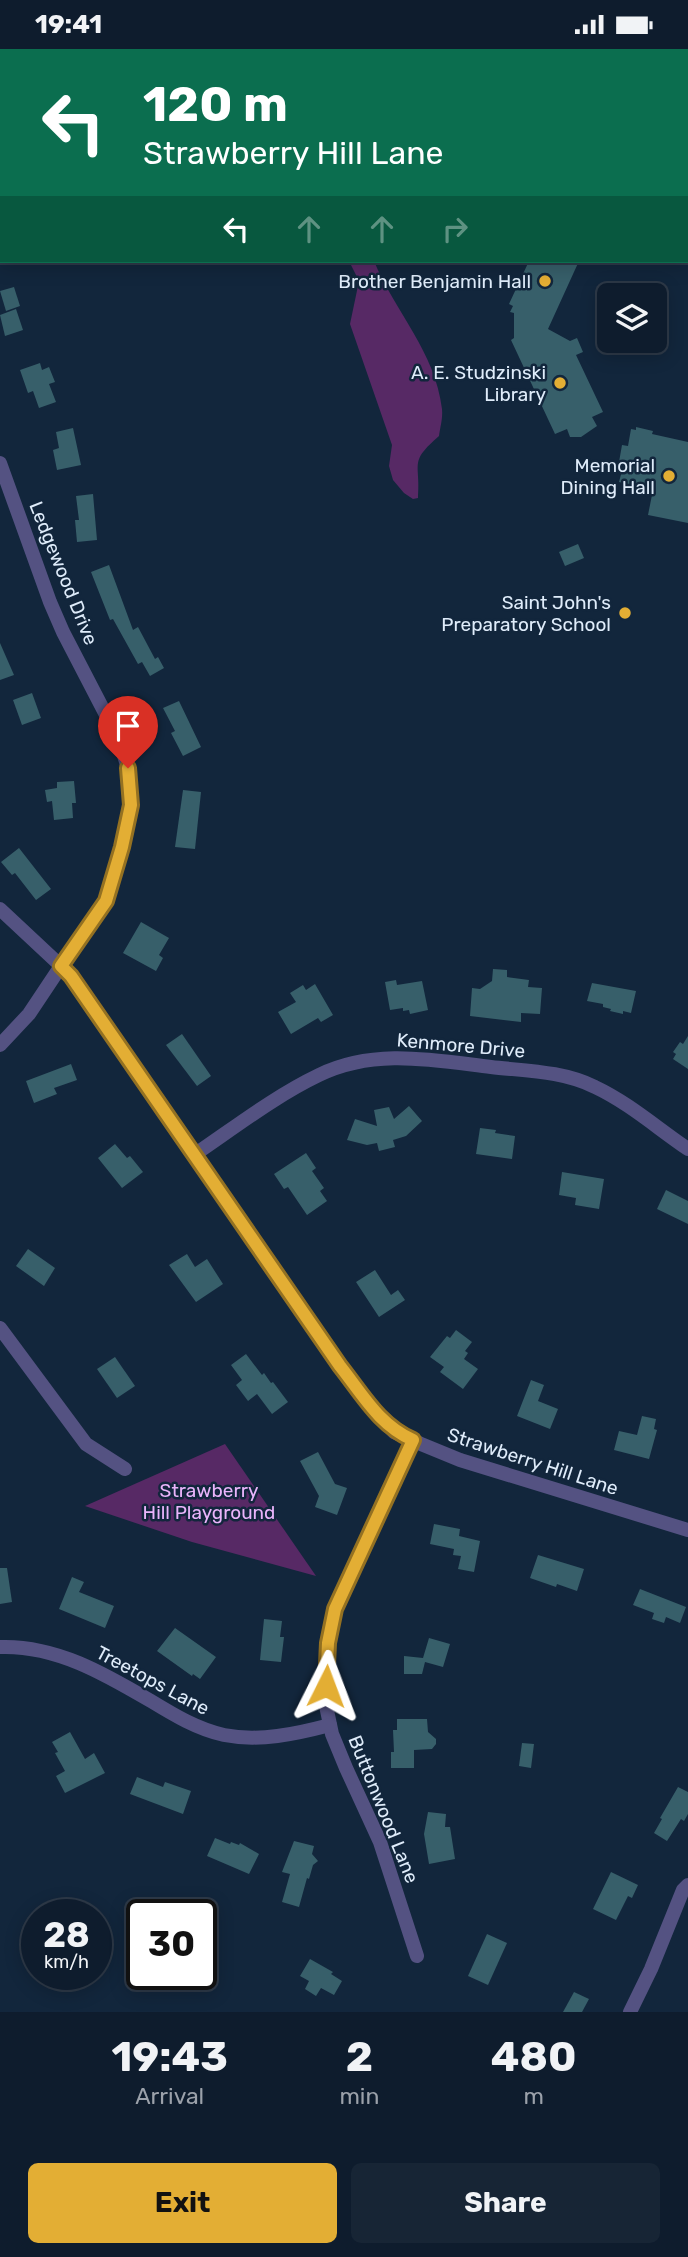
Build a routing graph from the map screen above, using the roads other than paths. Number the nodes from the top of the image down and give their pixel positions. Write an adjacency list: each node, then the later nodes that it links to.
1 (0, 463): 3 (street, Ledgewood Drive)
2 (0, 909): 3 (street)
3 (61, 966): 4 (street, Ledgewood Drive); 6 (street, Strawberry Hill Lane)
4 (0, 1045)
5 (688, 1149): 6 (street, Kenmore Drive)
6 (194, 1155): 8 (street, Strawberry Hill Lane)
7 (0, 1328): 9 (street)
8 (413, 1440): 10 (street, Strawberry Hill Lane); 12 (street, Buttonwood Lane)
9 (125, 1469)
10 (688, 1530)
11 (0, 1647): 12 (street, Treetops Lane)
12 (330, 1725): 14 (street, Buttonwood Lane)
13 (688, 1885): 15 (street)
14 (417, 1956)
15 (630, 2012)

